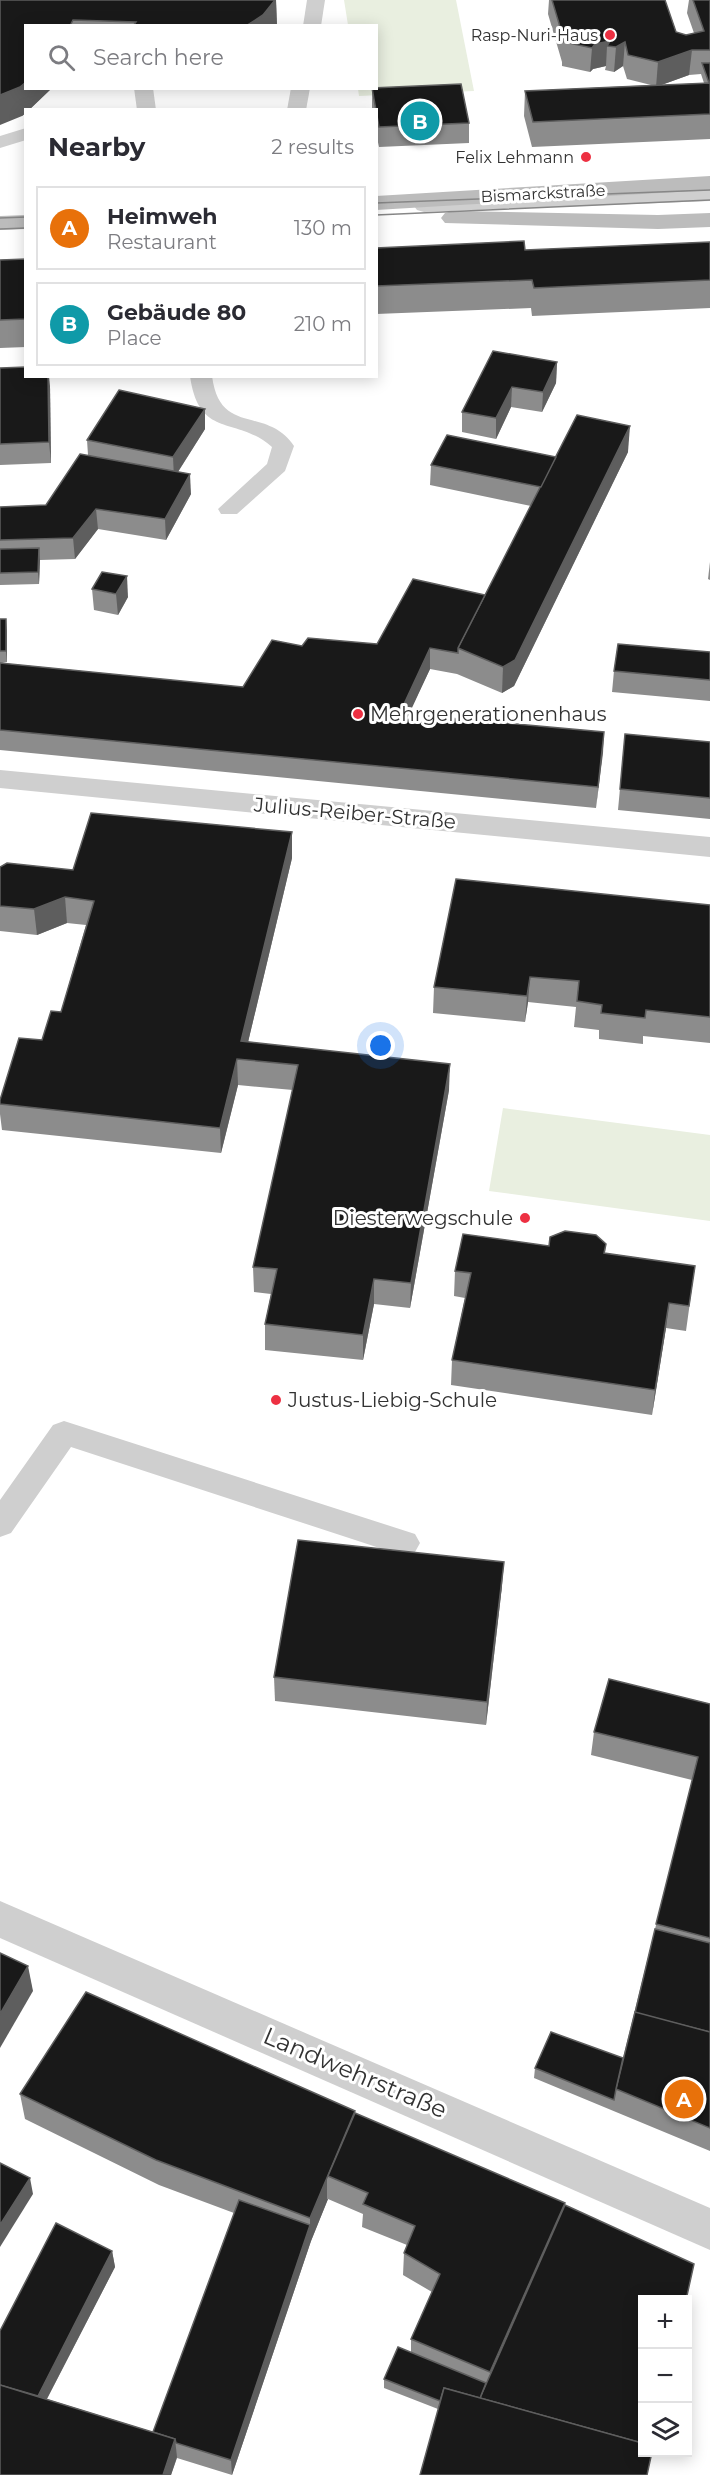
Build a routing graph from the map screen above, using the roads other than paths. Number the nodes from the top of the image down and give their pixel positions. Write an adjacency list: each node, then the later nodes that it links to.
1 (316, 0): 2 (lane)
2 (312, 24)
3 (143, 90): 5 (lane)
4 (301, 90): 6 (lane)
5 (147, 108)
6 (296, 108)
7 (24, 135): 8 (lane)
8 (0, 142)
9 (710, 183): 11 (main road, Bismarckstraße)
10 (710, 195): 12 (lane, Bismarckstraße)
11 (378, 203)
12 (378, 208)
13 (378, 216): 14 (main road, Bismarckstraße)
14 (710, 220)
15 (24, 222): 16 (main road)
16 (0, 223)
17 (201, 378): 18 (lane)
18 (229, 509)
19 (0, 779): 20 (street, Julius-Reiber-Straße)
20 (710, 847)
21 (0, 1524): 22 (lane)
22 (404, 1543)
23 (0, 1919): 24 (street, Landwehrstraße)
24 (710, 2229)

